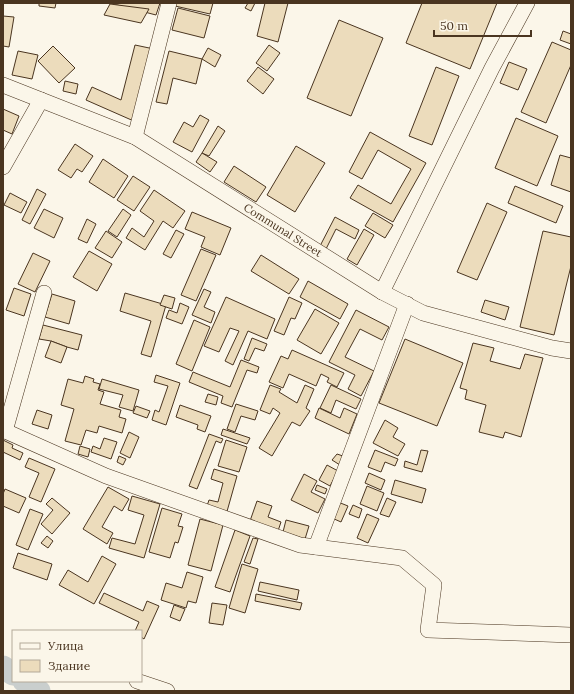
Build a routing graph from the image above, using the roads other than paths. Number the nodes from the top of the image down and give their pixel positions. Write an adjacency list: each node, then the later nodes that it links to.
1 (169, 3): 5 (street)
2 (527, 3): 7 (street)
3 (3, 85): 4 (street, Communal Street)
4 (41, 100): 5 (street, Communal Street); 6 (street)
5 (135, 138): 7 (street, Communal Street)
6 (3, 167)
7 (382, 292): 9 (street, Communal Street)
8 (44, 293): 11 (street)
9 (407, 304): 10 (street, Communal Street); 12 (street)
10 (571, 351)
11 (4, 430): 12 (street)
12 (316, 547): 13 (street)
13 (571, 635)
14 (140, 682): 15 (street)
15 (167, 691)

